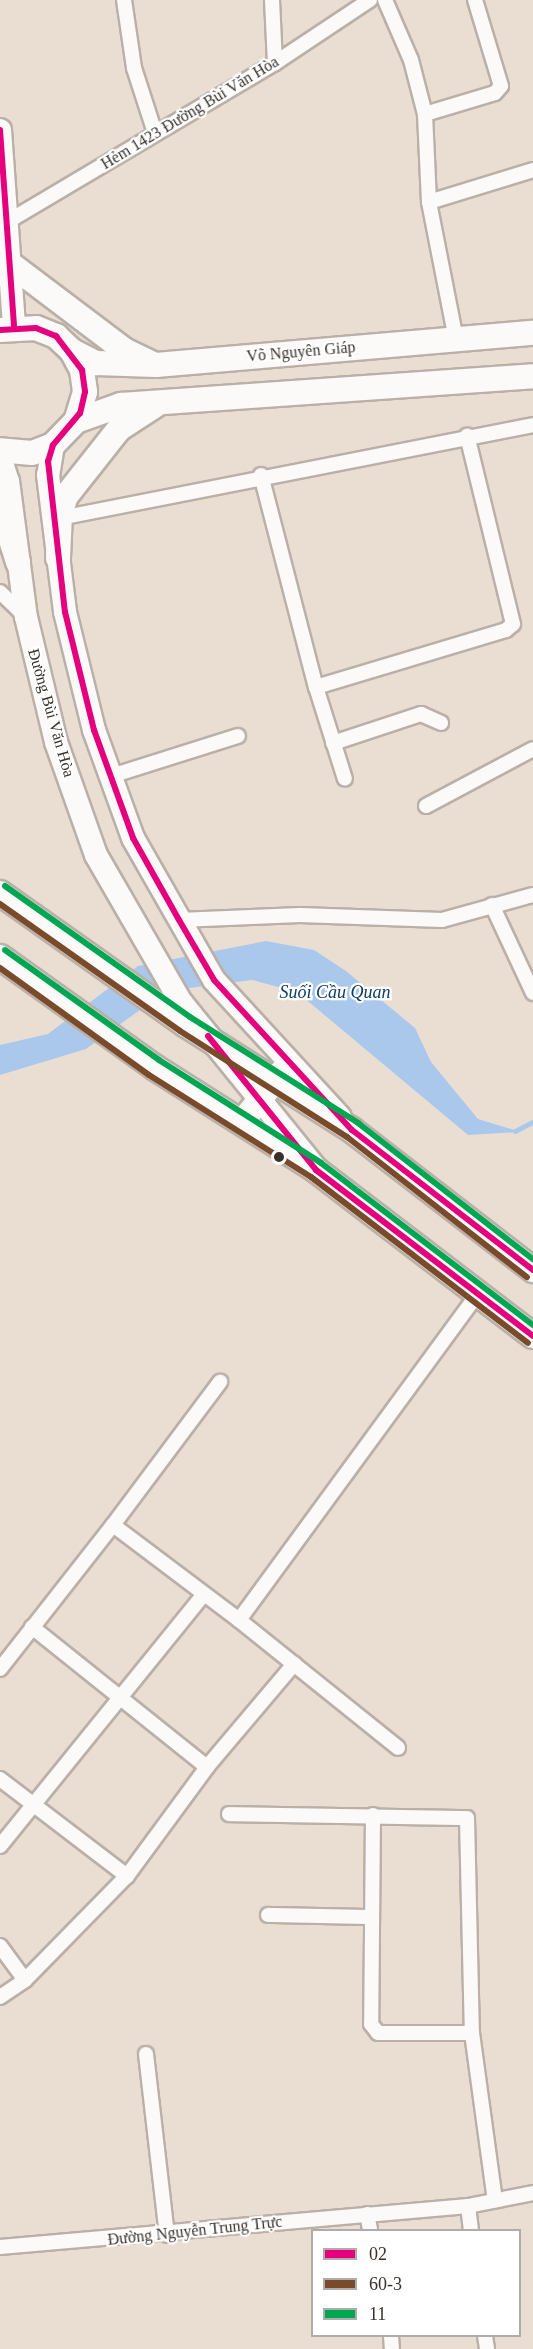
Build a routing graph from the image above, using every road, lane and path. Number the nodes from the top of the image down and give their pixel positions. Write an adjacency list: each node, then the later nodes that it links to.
1 (124, 0): 9 (street)
2 (273, 0): 6 (street)
3 (370, 0): 6 (street, Hẻm 1423 Đường Bùi Văn Hòa)
4 (385, 0): 7 (street)
5 (475, 0): 7 (street)
6 (275, 63): 9 (street, Hẻm 1423 Đường Bùi Văn Hòa)
7 (425, 114): 12 (street)
8 (0, 130): 10 (main road)
9 (155, 133): 13 (street, Hẻm 1423 Đường Bùi Văn Hòa)
10 (1, 158): 13 (main road)
11 (533, 170): 12 (street)
12 (429, 202): 17 (street)
13 (7, 222): 14 (main road)
14 (6, 263): 15 (main road); 19 (highway)
15 (7, 328): 18 (highway, Võ Nguyên Giáp)
16 (533, 333): 17 (highway, Võ Nguyên Giáp)
17 (456, 339): 19 (highway, Võ Nguyên Giáp)
18 (72, 351): 19 (highway, Võ Nguyên Giáp); 22 (highway)
19 (156, 365)
20 (533, 376): 21 (highway)
21 (162, 402): 22 (highway); 30 (highway)
22 (76, 421): 25 (highway)
23 (533, 426): 24 (street)
24 (467, 436): 28 (street); 35 (street)
25 (53, 445): 26 (highway); 31 (main road)
26 (0, 450)
27 (0, 458): 32 (main road, Đường Bùi Văn Hòa)
28 (261, 476): 30 (street); 35 (street)
29 (0, 505): 32 (highway)
30 (60, 518): 31 (highway)
31 (58, 558): 40 (main road)
32 (18, 562): 34 (main road, Đường Bùi Văn Hòa)
33 (0, 592): 34 (street)
34 (26, 617): 49 (main road, Đường Bùi Văn Hòa)
35 (316, 687): 38 (street)
36 (441, 723): 38 (street)
37 (238, 736): 40 (street)
38 (333, 743): 41 (street)
39 (533, 749): 42 (street)
40 (111, 777): 46 (main road)
41 (345, 779)
42 (426, 806)
43 (0, 893): 49 (highway)
44 (533, 895): 45 (street)
45 (492, 905): 46 (street); 48 (street)
46 (182, 926): 50 (main road)
47 (0, 957): 51 (highway)
48 (533, 993)
49 (183, 1013): 50 (highway)
50 (274, 1081): 51 (highway); 52 (main road); 53 (highway)
51 (242, 1122): 52 (highway)
52 (316, 1170): 54 (highway)
53 (533, 1270)
54 (478, 1294): 55 (highway); 59 (street)
55 (533, 1336)
56 (220, 1382): 57 (street)
57 (113, 1525): 58 (street); 60 (street)
58 (204, 1594): 59 (street); 63 (street)
59 (239, 1620): 61 (street)
60 (32, 1627): 62 (street); 63 (street)
61 (294, 1664): 64 (street); 65 (street)
62 (0, 1669)
63 (121, 1695): 65 (street); 67 (street)
64 (398, 1748)
65 (207, 1767): 71 (street)
66 (0, 1779): 67 (street)
67 (34, 1808): 70 (street); 71 (street)
68 (230, 1814): 69 (street)
69 (373, 1815): 73 (street); 77 (street)
70 (0, 1846)
71 (128, 1876): 75 (street)
72 (268, 1915): 73 (street)
73 (372, 1917): 77 (street)
74 (0, 1946): 75 (street)
75 (25, 1980): 76 (street)
76 (0, 1997)
77 (471, 2032): 80 (street)
78 (146, 2054): 85 (street)
79 (533, 2193): 80 (street, Đường Nguyễn Trung Trực)
80 (495, 2200): 81 (street, Đường Nguyễn Trung Trực)
81 (468, 2206): 82 (street, Đường Nguyễn Trung Trực); 84 (street)
82 (367, 2214): 83 (street); 85 (street, Đường Nguyễn Trung Trực)
83 (370, 2229)
84 (471, 2229)
85 (167, 2235): 86 (street, Đường Nguyễn Trung Trực)
86 (0, 2247)

